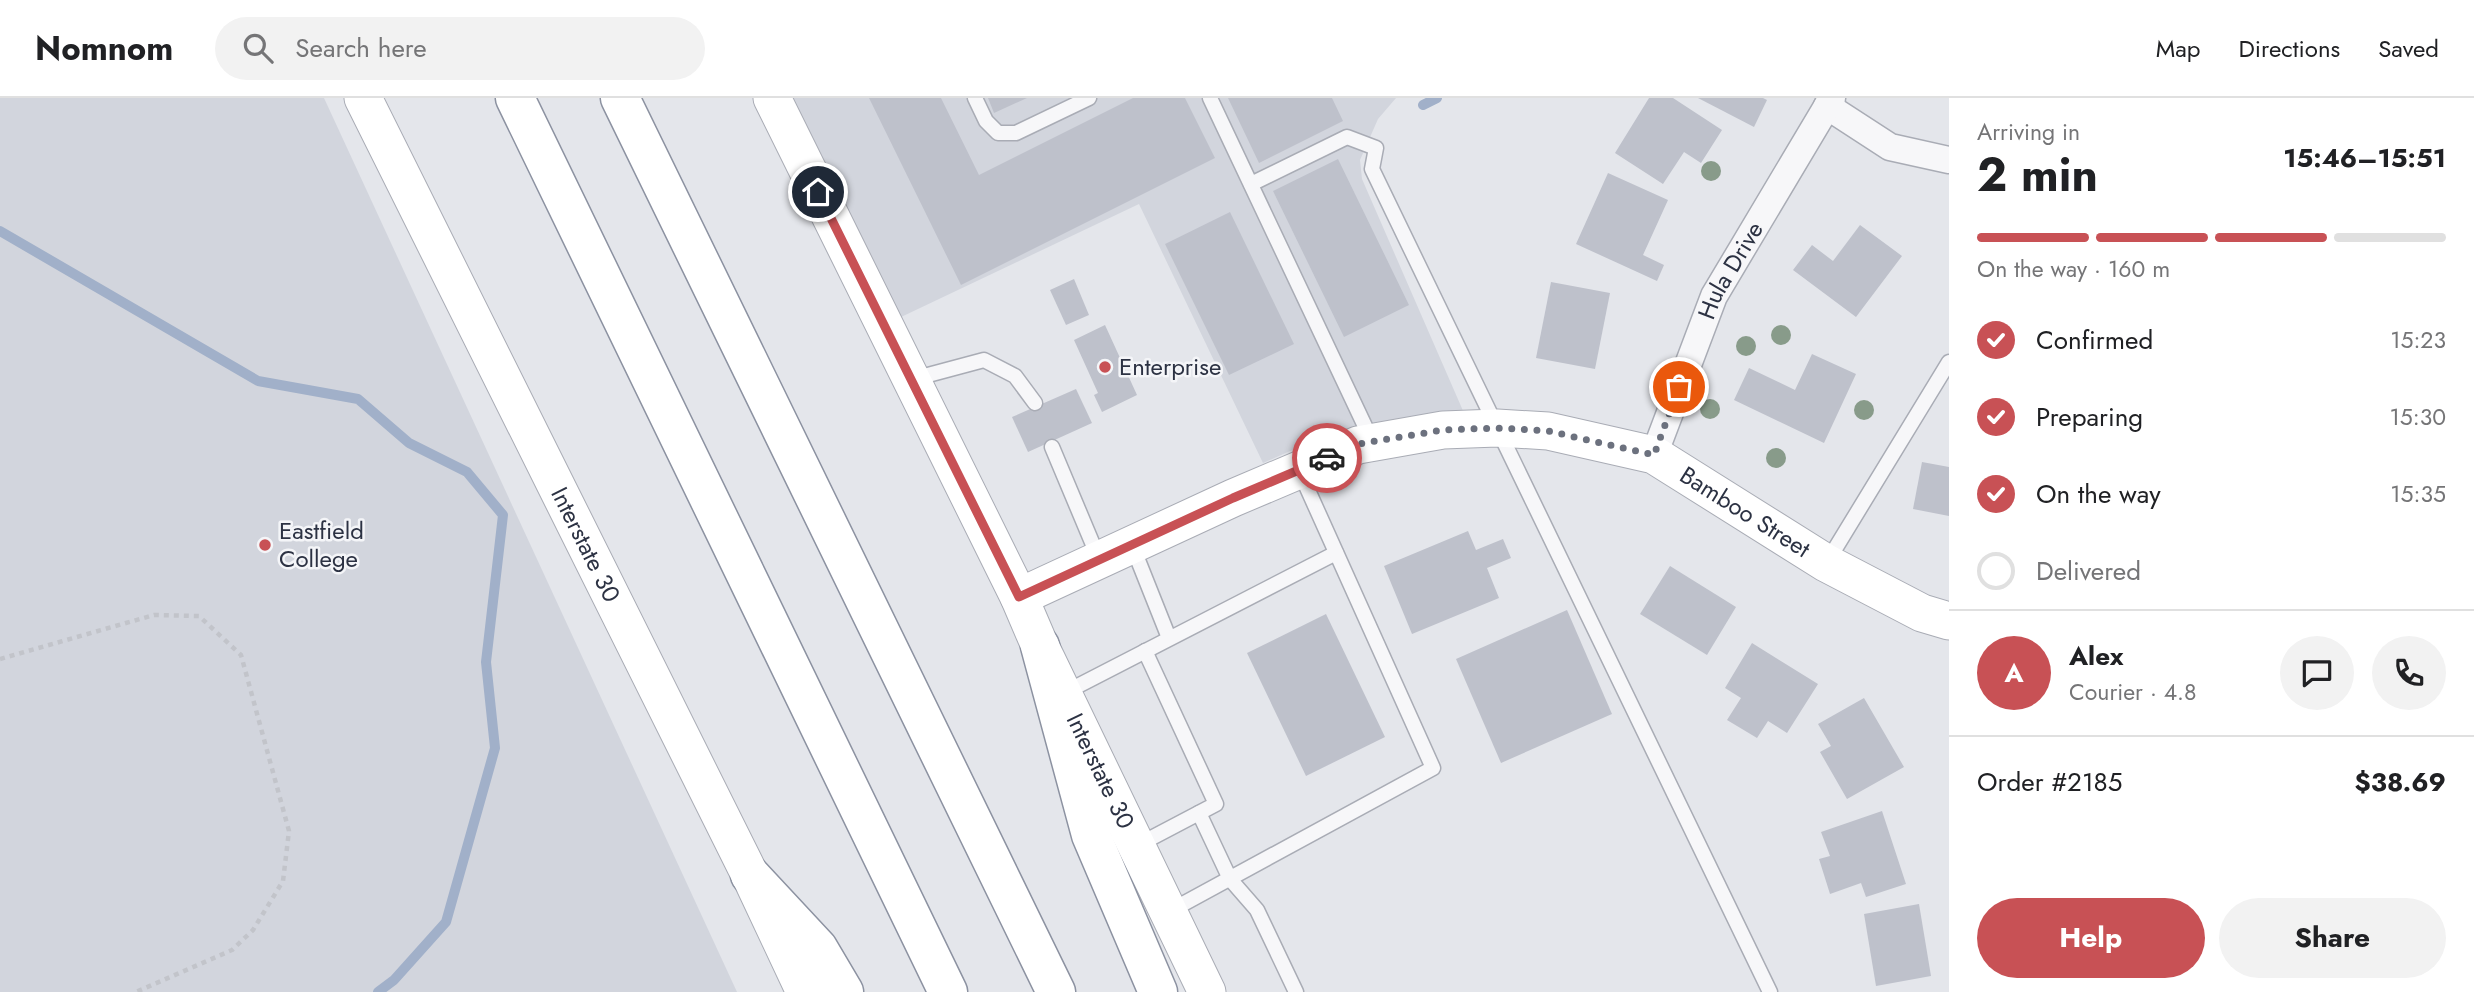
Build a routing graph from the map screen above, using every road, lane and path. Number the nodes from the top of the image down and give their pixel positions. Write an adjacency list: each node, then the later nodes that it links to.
1 (363, 98): 32 (main road, Interstate 30)
2 (515, 98): 38 (highway)
3 (620, 98): 39 (highway)
4 (772, 98): 12 (main road, Interstate 30)
5 (975, 98): 6 (lane)
6 (1089, 98)
7 (1210, 98): 10 (lane)
8 (1829, 102): 9 (street); 18 (street, Hula Drive)
9 (1949, 160)
10 (1251, 184): 15 (lane); 16 (lane)
11 (1949, 362): 13 (lane)
12 (912, 380): 14 (lane); 23 (main road, Interstate 30)
13 (1943, 386): 22 (lane)
14 (1035, 403)
15 (1497, 428): 16 (main road, Bamboo Street); 18 (main road, Bamboo Street); 43 (lane)
16 (1373, 442): 19 (main road, Bamboo Street)
17 (1052, 447): 21 (lane)
18 (1654, 455): 22 (main road, Bamboo Street)
19 (1299, 470): 20 (lane); 21 (main road, Bamboo Street)
20 (1336, 552): 25 (lane); 33 (lane)
21 (1116, 553): 23 (main road, Bamboo Street); 25 (lane)
22 (1826, 563): 24 (main road, Bamboo Street)
23 (1019, 597): 26 (main road, Interstate 30)
24 (1949, 621)
25 (1169, 638): 27 (lane)
26 (1040, 646): 29 (main road, Interstate 30); 40 (highway)
27 (1145, 651): 29 (lane); 30 (lane)
28 (0, 659): 35 (path)
29 (1063, 693): 31 (main road, Interstate 30)
30 (1199, 813): 31 (lane); 33 (lane)
31 (1137, 846): 34 (main road, Interstate 30)
32 (750, 875): 36 (main road, Interstate 30); 37 (highway)
33 (1230, 878): 34 (lane); 42 (lane)
34 (1168, 912): 41 (main road, Interstate 30)
35 (136, 992)
36 (805, 992)
37 (844, 992)
38 (948, 992)
39 (1056, 992)
40 (1158, 992)
41 (1207, 992)
42 (1296, 992)
43 (1770, 992)

